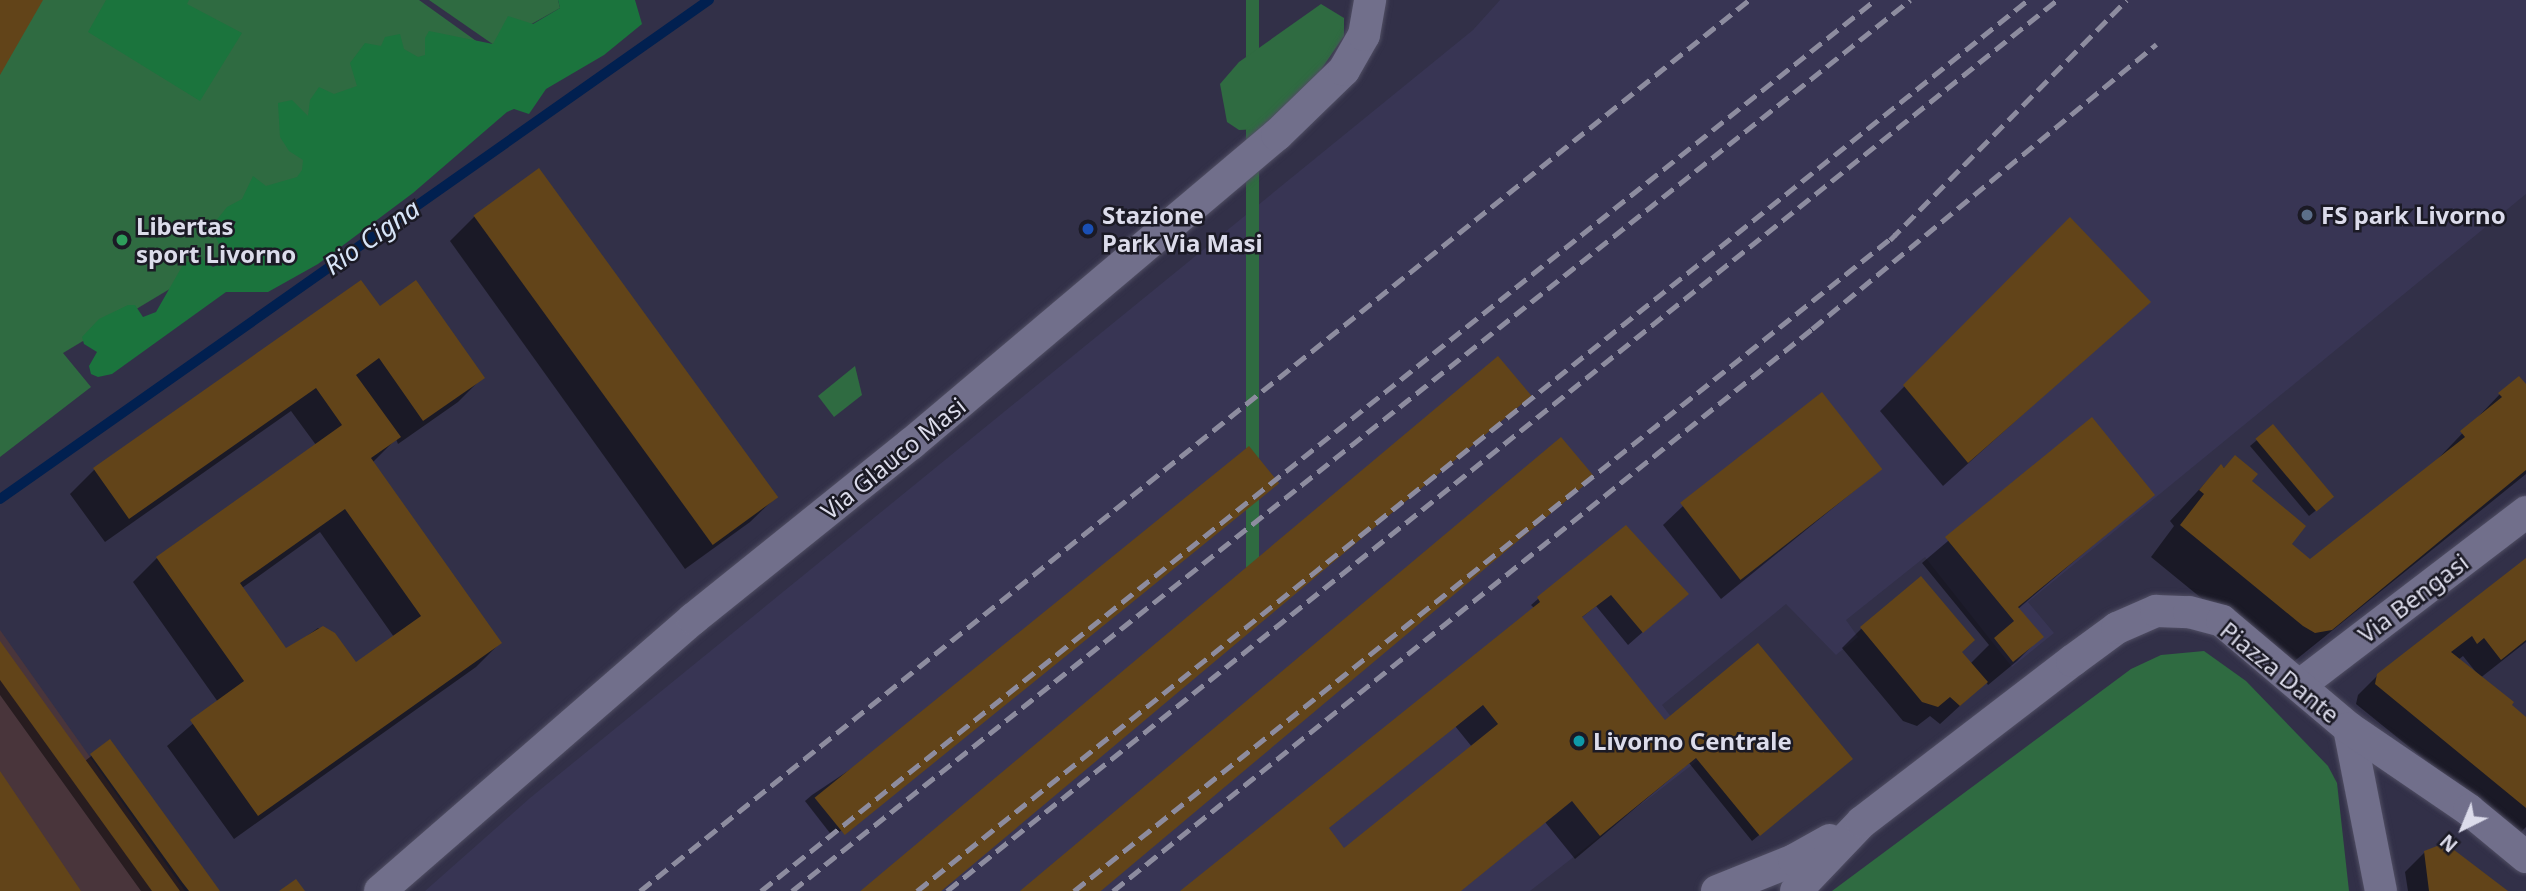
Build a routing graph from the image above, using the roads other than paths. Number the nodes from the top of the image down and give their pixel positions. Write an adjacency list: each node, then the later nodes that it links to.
1 (1370, 0): 7 (street, Via Glauco Masi)
2 (2526, 512): 3 (street, Via Bengasi)
3 (2300, 685): 4 (street, Piazza Dante); 5 (street, Piazza Dante)
4 (2349, 729): 6 (street); 10 (street, Piazza Dante)
5 (1862, 822): 8 (street, Piazza Dante); 9 (street, Piazza Dante)
6 (2526, 857)
7 (380, 891)
8 (1717, 891)
9 (1796, 891)
10 (2381, 891)

